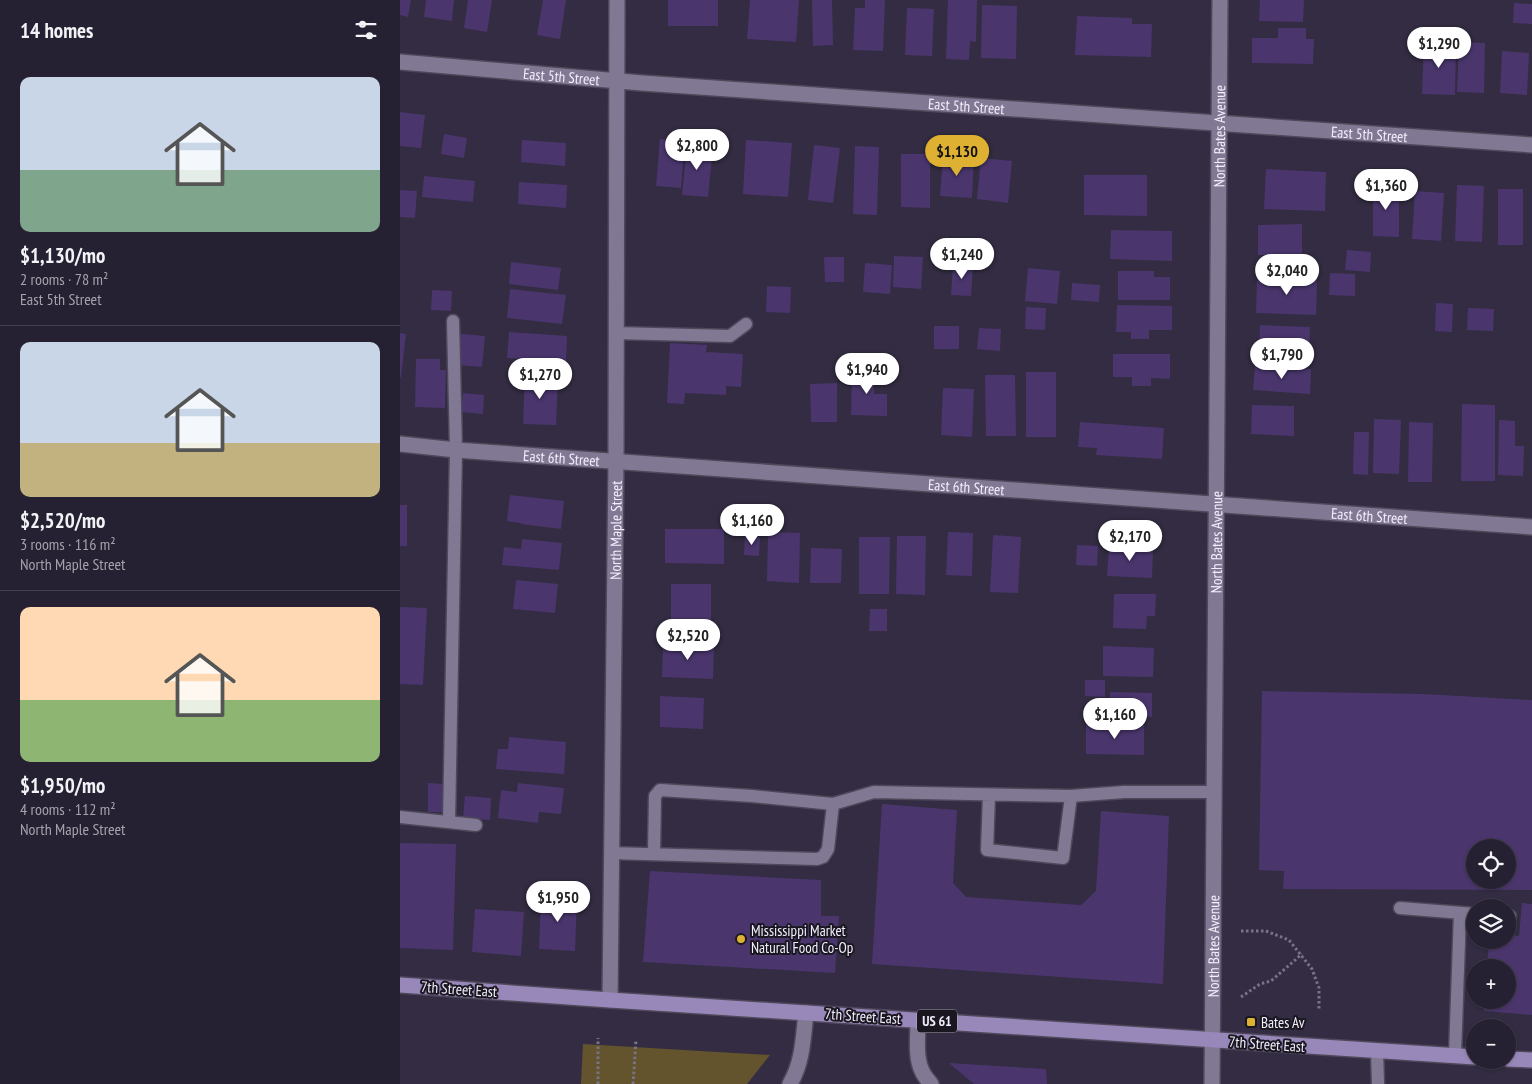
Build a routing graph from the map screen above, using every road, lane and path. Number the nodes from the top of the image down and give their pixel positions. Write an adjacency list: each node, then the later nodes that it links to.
1 (617, 0): 4 (street, North Maple Street)
2 (1220, 0): 5 (street, North Bates Avenue)
3 (400, 62): 4 (street, East 5th Street)
4 (616, 81): 5 (street, East 5th Street); 9 (street, North Maple Street)
5 (1218, 122): 6 (street, East 5th Street); 13 (street, North Bates Avenue)
6 (1532, 145)
7 (454, 321): 11 (lane)
8 (746, 324): 9 (lane)
9 (616, 334): 12 (street, North Maple Street)
10 (400, 444): 11 (street, East 6th Street)
11 (456, 450): 12 (street, East 6th Street); 20 (lane)
12 (616, 461): 13 (street, East 6th Street); 22 (street, North Maple Street)
13 (1216, 504): 14 (street, East 6th Street); 15 (street, North Bates Avenue)
14 (1532, 527)
15 (1214, 792): 17 (lane); 37 (street, North Bates Avenue)
16 (988, 795): 17 (lane); 17 (lane); 18 (lane)
17 (1071, 796)
18 (833, 804): 23 (lane); 23 (lane)
19 (400, 817): 20 (lane)
20 (449, 822): 21 (lane)
21 (476, 825)
22 (611, 853): 23 (lane); 31 (street, North Maple Street)
23 (654, 854)
24 (1400, 908): 25 (lane)
25 (1460, 912): 26 (lane); 39 (lane)
26 (1466, 913)
27 (1241, 931): 28 (path)
28 (1302, 954): 30 (path); 32 (path)
29 (400, 984): 31 (main road, 7th Street East / US 61)
30 (1241, 997)
31 (610, 1000): 33 (main road, 7th Street East / US 61)
32 (1319, 1010)
33 (806, 1013): 34 (main road, 7th Street East / US 61); 45 (street)
34 (918, 1020): 37 (main road, 7th Street East / US 61); 46 (street)
35 (598, 1038): 43 (path)
36 (636, 1040): 44 (path)
37 (1213, 1040): 38 (main road, 7th Street East / US 61); 47 (street, North Bates Avenue)
38 (1377, 1051): 39 (main road, 7th Street East / US 61); 48 (lane)
39 (1455, 1055): 40 (main road, 7th Street East / US 61)
40 (1466, 1056)
41 (1516, 1059): 42 (main road)
42 (1532, 1060)
43 (598, 1084)
44 (633, 1084)
45 (790, 1084)
46 (931, 1084)
47 (1212, 1084)
48 (1378, 1084)

